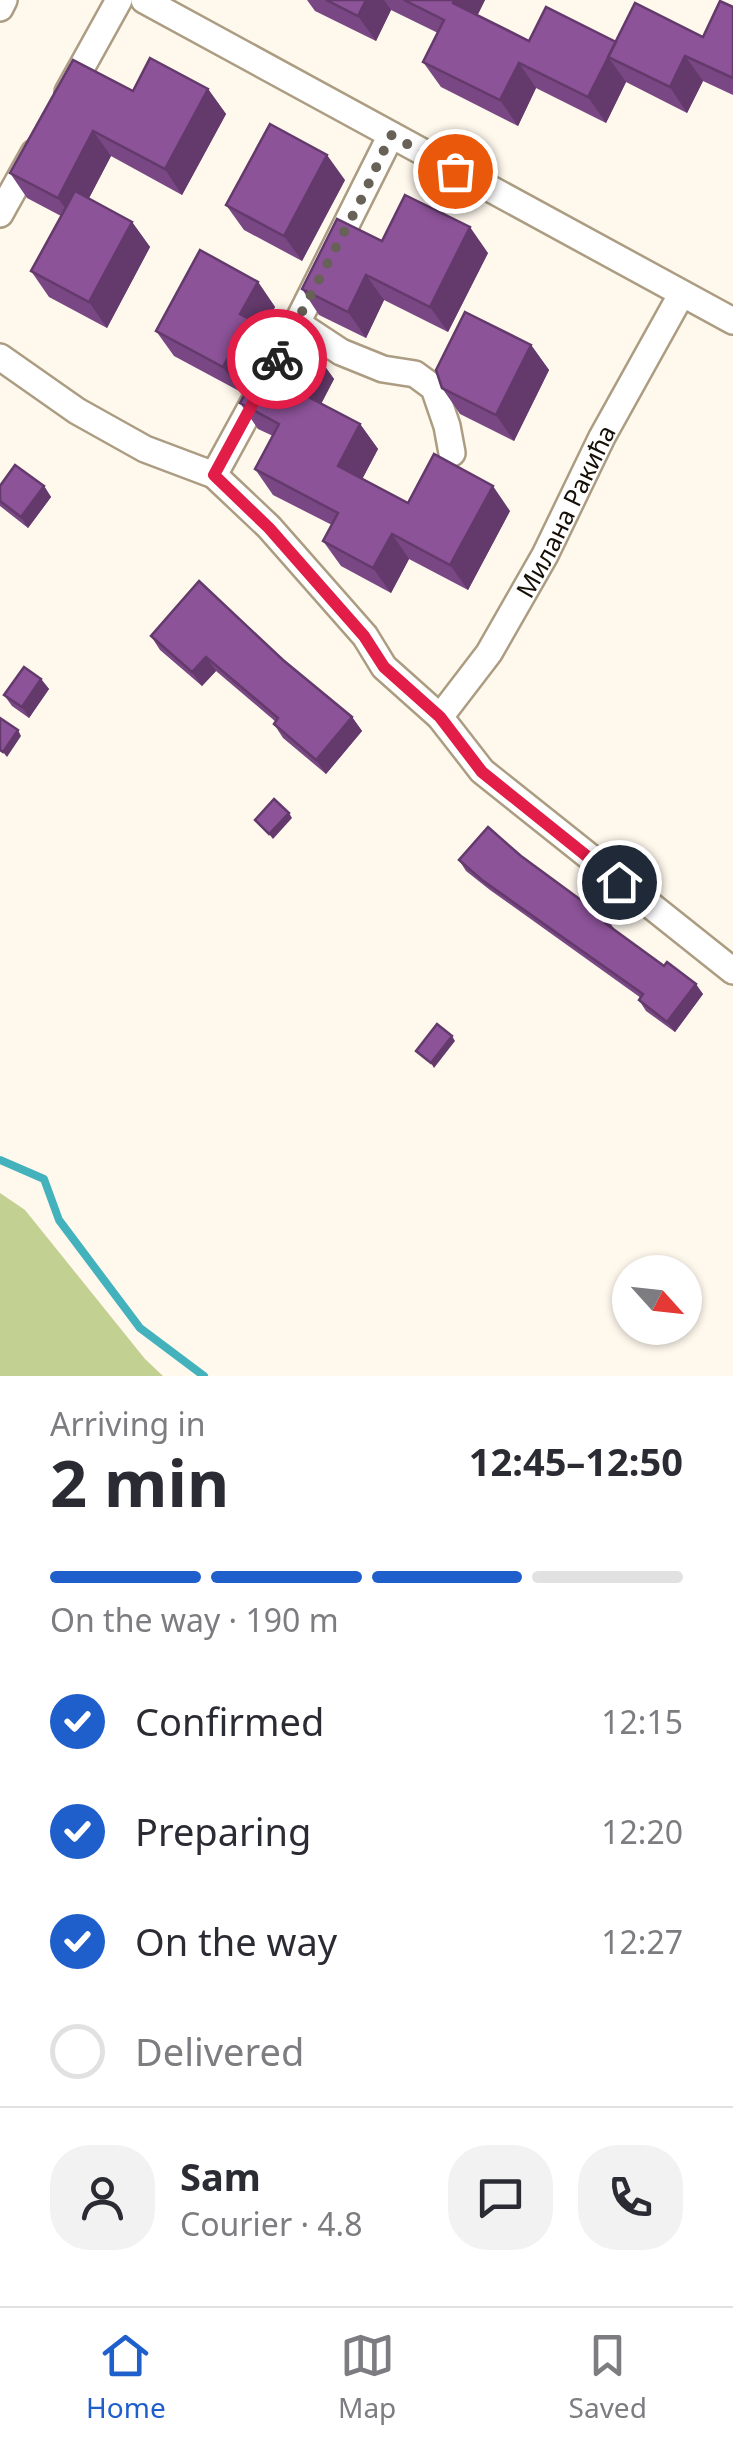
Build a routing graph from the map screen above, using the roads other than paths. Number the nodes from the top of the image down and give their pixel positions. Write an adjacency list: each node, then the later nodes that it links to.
1 (4, 0): 4 (street)
2 (119, 0): 6 (street)
3 (144, 0): 5 (street)
4 (0, 8)
5 (391, 135): 7 (street); 9 (street)
6 (0, 214)
7 (681, 296): 8 (street); 13 (street, Милана Ракића)
8 (733, 322)
9 (297, 323): 11 (street); 12 (street)
10 (0, 356): 12 (street)
11 (452, 454)
12 (214, 475): 13 (street)
13 (440, 717): 14 (street)
14 (733, 971)

